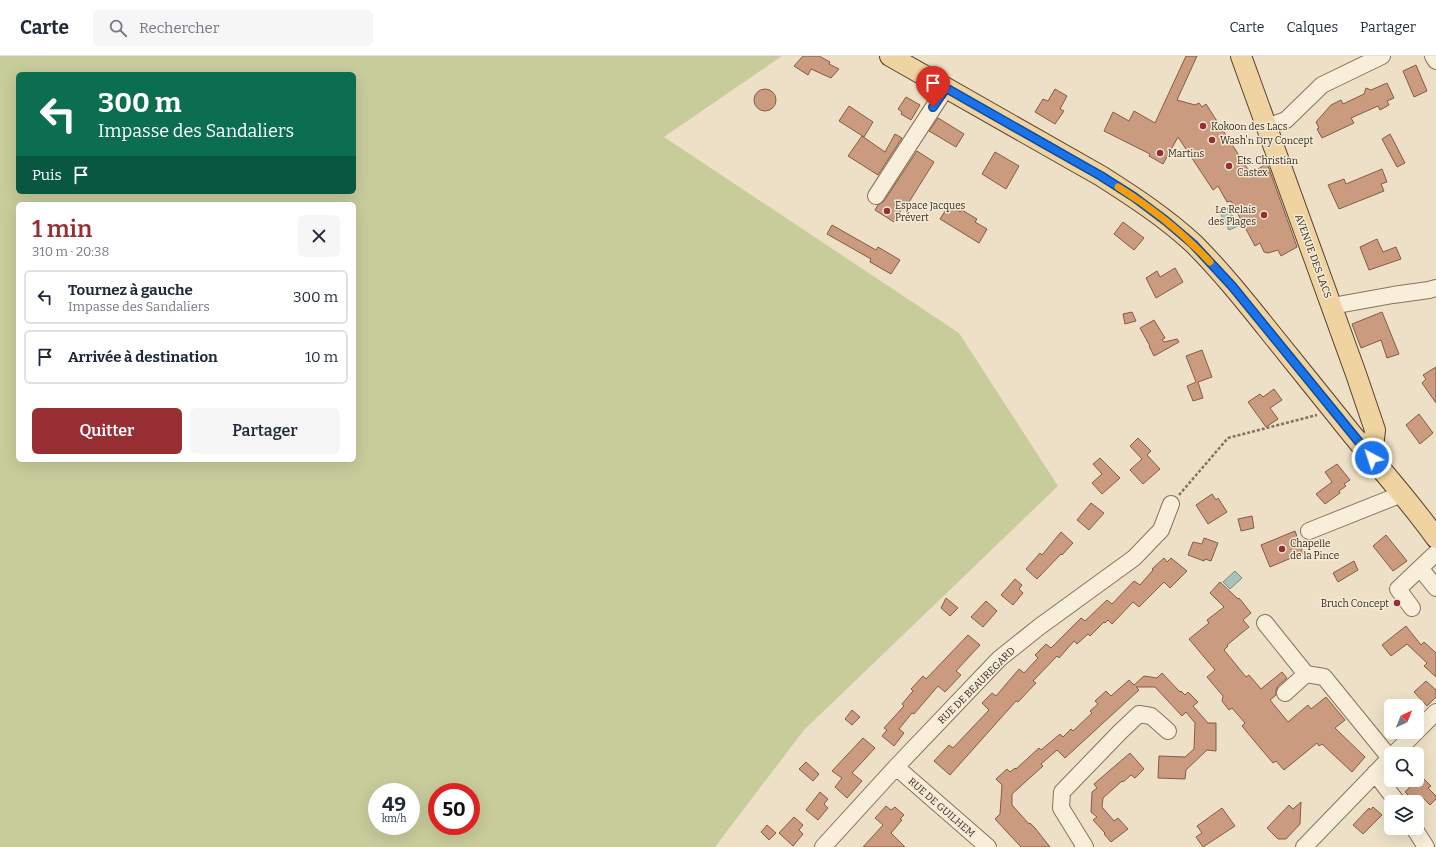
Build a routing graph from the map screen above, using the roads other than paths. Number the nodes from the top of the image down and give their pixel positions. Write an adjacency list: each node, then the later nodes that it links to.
1 (890, 56): 6 (main road)
2 (1241, 56): 7 (main road, AVENUE DES LACS)
3 (1382, 56): 7 (street)
4 (1434, 56): 5 (street)
5 (1436, 61)
6 (946, 88): 8 (street); 11 (main road)
7 (1267, 127): 10 (main road, AVENUE DES LACS)
8 (876, 196)
9 (1433, 289): 10 (street)
10 (1332, 306): 11 (main road, AVENUE DES LACS)
11 (1372, 458): 12 (main road)
12 (1402, 494): 14 (street); 15 (main road)
13 (1171, 504): 30 (street, RUE DE BEAUREGARD)
14 (1309, 532)
15 (1436, 538)
16 (1436, 553): 17 (street)
17 (1420, 568): 18 (street); 19 (street)
18 (1436, 588)
19 (1412, 608)
20 (1265, 623): 21 (street)
21 (1306, 674): 22 (street); 28 (street)
22 (1285, 692)
23 (1436, 712): 24 (street)
24 (1424, 724)
25 (1168, 731): 36 (street)
26 (1409, 739): 27 (street)
27 (1401, 747)
28 (1384, 749)
29 (1384, 764): 31 (street)
30 (896, 767): 34 (street, RUE DE BEAUREGARD); 35 (street, RUE DE GUILHEM)
31 (1375, 773): 32 (street); 37 (street)
32 (1391, 795)
33 (1418, 835): 38 (street)
34 (822, 847)
35 (988, 847)
36 (1085, 847)
37 (1304, 847)
38 (1426, 847)

